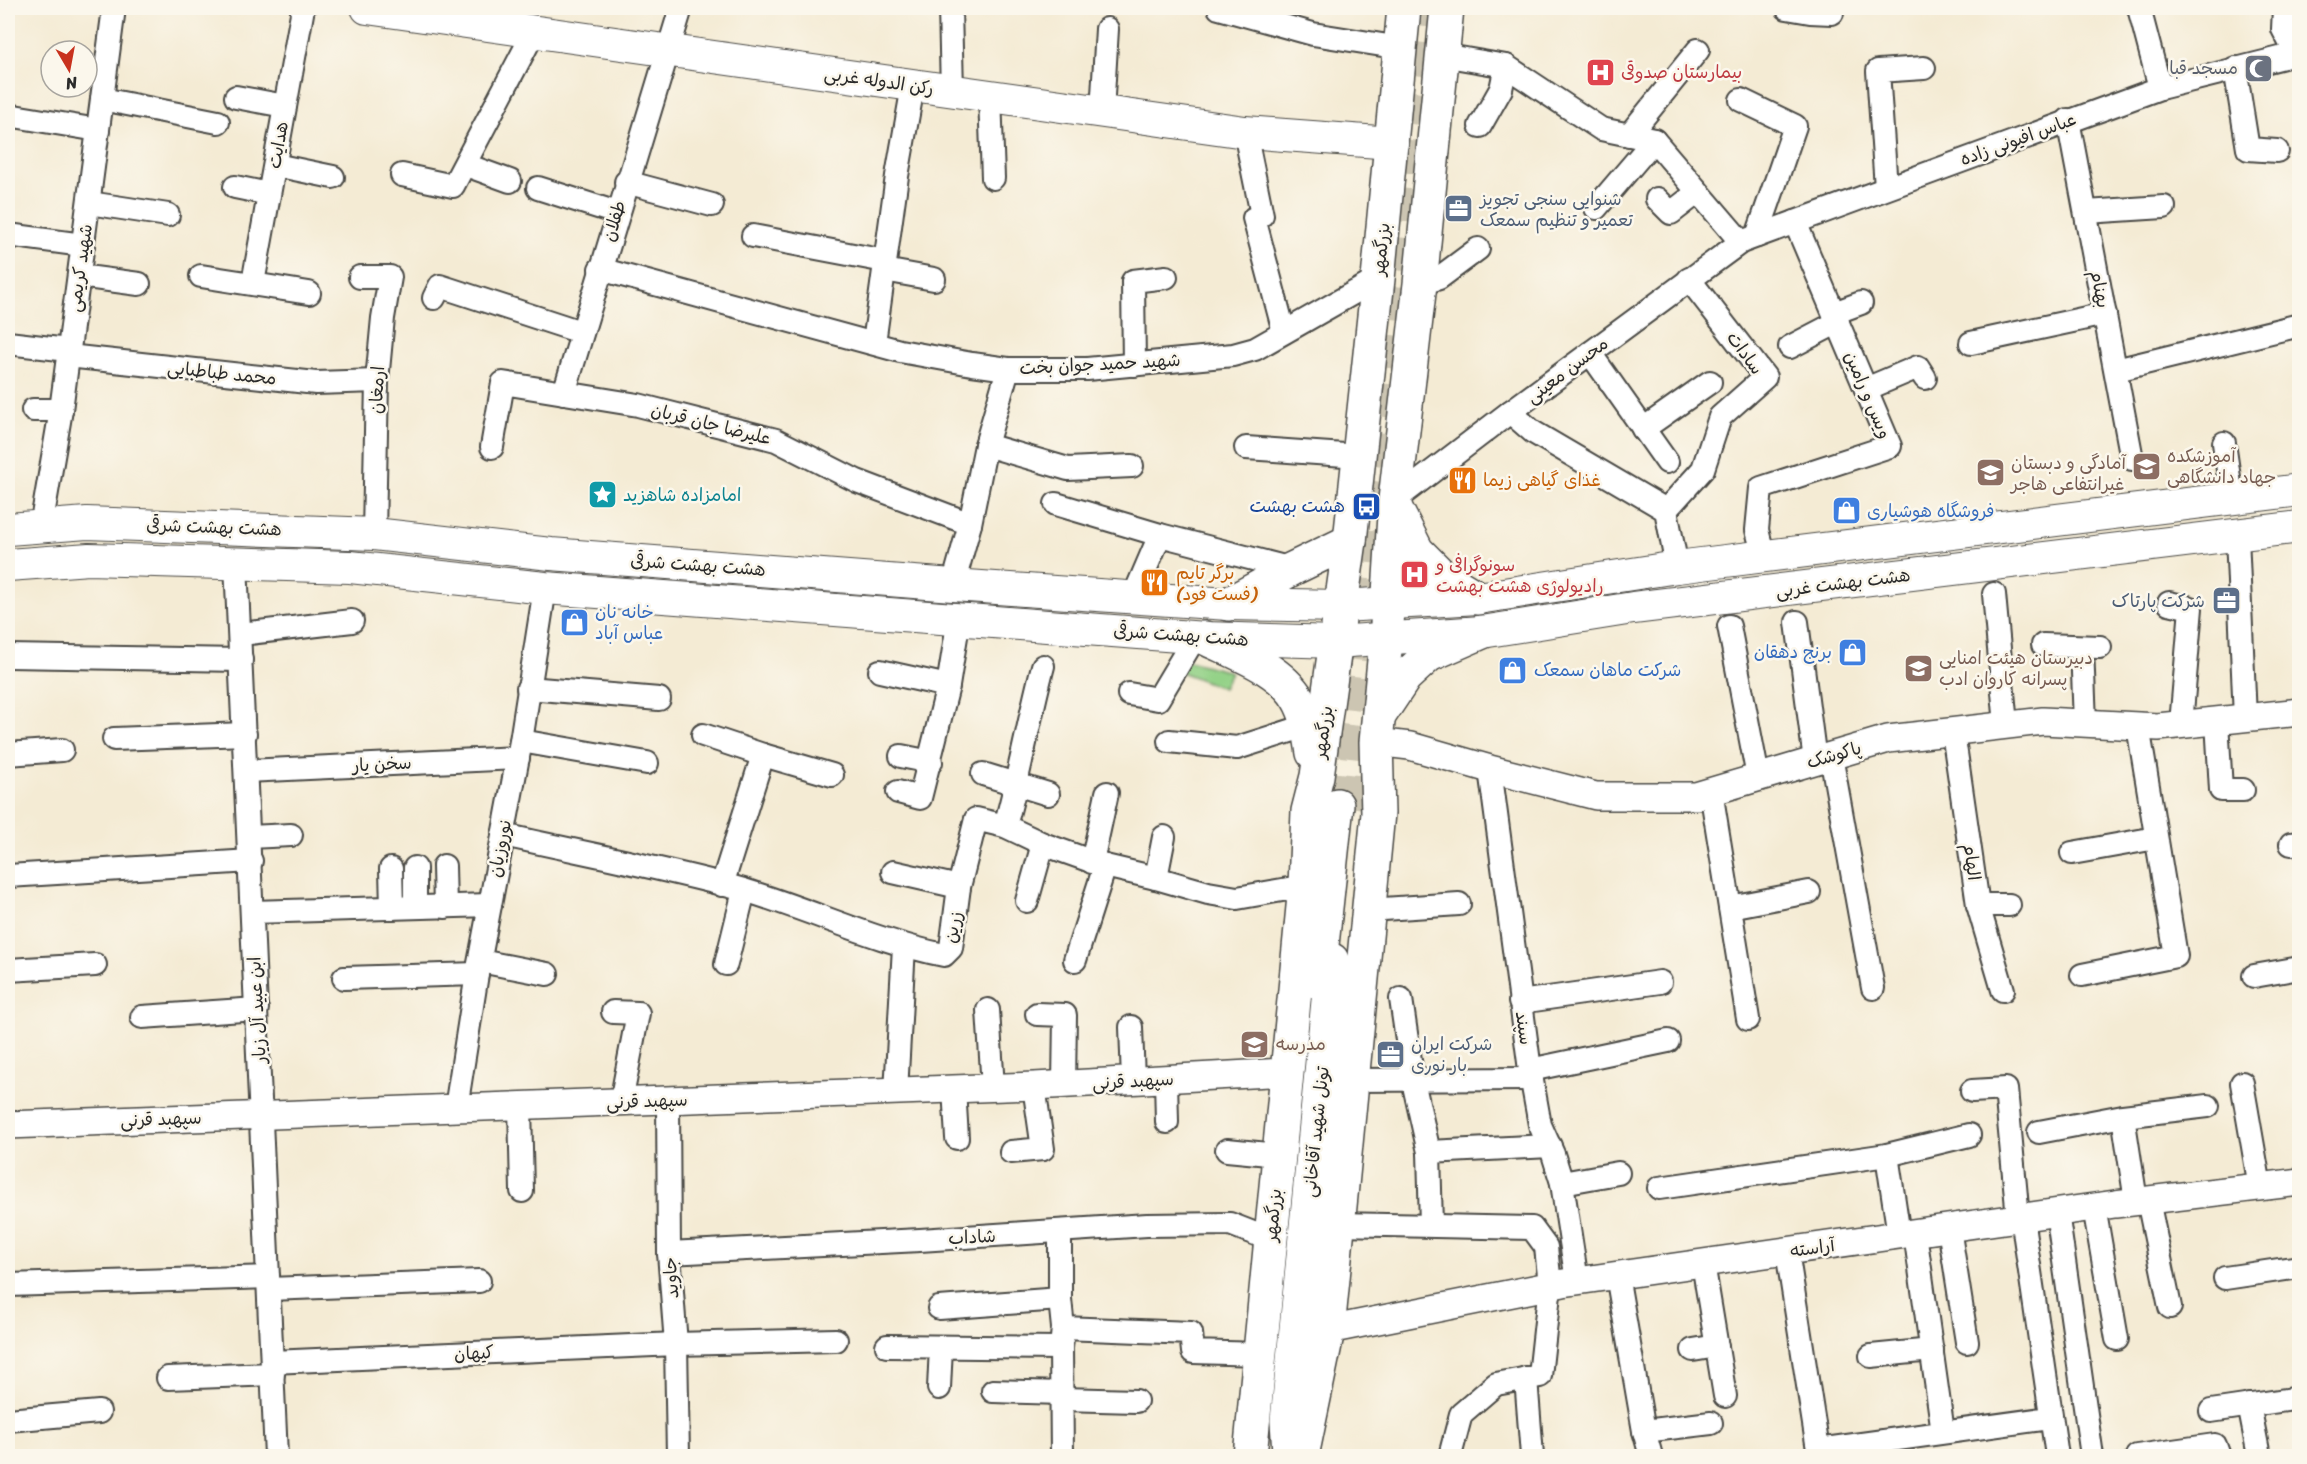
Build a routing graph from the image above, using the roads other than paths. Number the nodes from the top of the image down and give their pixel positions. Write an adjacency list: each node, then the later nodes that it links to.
1 (114, 8): 27 (street, شهید کریمی)
2 (303, 8): 29 (street, هدایت)
3 (367, 8): 15 (main road, رکن الدوله غربی)
4 (681, 8): 17 (street, طفلان)
5 (950, 8): 24 (street)
6 (1219, 8): 12 (street)
7 (1787, 8): 10 (street)
8 (2139, 8): 23 (street)
9 (2284, 8): 18 (street)
10 (1810, 10): 11 (street)
11 (1832, 13)
12 (1402, 28): 14 (main road); 39 (main road, بزرگمهر)
13 (1107, 29): 30 (street)
14 (1445, 31): 19 (street); 78 (main road, بزرگمهر)
15 (534, 32): 17 (main road, رکن الدوله غربی); 42 (street)
16 (1698, 50): 37 (street)
17 (666, 51): 22 (main road, رکن الدوله غربی); 47 (street, طفلان)
18 (2298, 55): 21 (street, عباس افیونی زاده)
19 (1506, 66): 34 (street); 37 (street)
20 (1924, 68): 50 (street)
21 (2235, 68): 23 (street, عباس افیونی زاده); 40 (street)
22 (913, 86): 24 (main road, رکن الدوله غربی); 67 (street)
23 (2160, 88): 32 (street, عباس افیونی زاده)
24 (952, 91): 25 (main road, رکن الدوله غربی)
25 (990, 96): 30 (main road, رکن الدوله غربی); 45 (street)
26 (236, 97): 29 (street)
27 (102, 99): 33 (street); 35 (street, شهید کریمی)
28 (1741, 100): 64 (street)
29 (285, 106): 41 (street, هدایت)
30 (1102, 112): 36 (main road, رکن الدوله غربی)
31 (8, 115): 35 (street)
32 (2068, 120): 50 (street, عباس افیونی زاده); 58 (street, بهنام)
33 (218, 123)
34 (1480, 126)
35 (98, 130): 54 (street, شهید کریمی)
36 (1245, 132): 39 (main road, رکن الدوله غربی); 86 (street)
37 (1629, 135): 38 (street)
38 (1654, 140): 51 (street); 57 (street)
39 (1392, 143): 74 (main road, بزرگمهر)
40 (2277, 151)
41 (275, 165): 44 (street); 52 (street, هدایت)
42 (466, 165): 43 (street); 46 (street)
43 (402, 175)
44 (333, 177)
45 (993, 178)
46 (510, 181)
47 (626, 182): 55 (street); 59 (street, طفلان)
48 (235, 188): 52 (street)
49 (538, 188): 59 (street)
50 (1886, 188): 61 (street, عباس افیونی زاده)
51 (1698, 192): 53 (street); 64 (street)
52 (269, 194): 76 (street, هدایت)
53 (1657, 200)
54 (89, 203): 60 (street); 65 (street, شهید کریمی)
55 (712, 205)
56 (2164, 207): 58 (street)
57 (1596, 208)
58 (2086, 212): 82 (street, بهنام)
59 (617, 213): 68 (street, طفلان)
60 (168, 215)
61 (1795, 222): 64 (street, عباس افیونی زاده); 83 (street, ویس و رامین)
62 (8, 235): 65 (street)
63 (753, 236): 67 (street)
64 (1749, 239): 75 (street, محسن معینی)
65 (83, 245): 69 (street, شهید کریمی)
66 (1478, 249): 78 (street)
67 (884, 266): 73 (street); 88 (street)
68 (600, 269): 85 (street, طفلان); 88 (street, شهید حمید جوان بخت)
69 (79, 276): 77 (street); 91 (street, شهید کریمی)
70 (201, 276): 76 (street)
71 (360, 277): 97 (street, ارمغان)
72 (1166, 277): 93 (street)
73 (934, 279)
74 (1378, 279): 86 (street, شهید حمید جوان بخت); 109 (main road, بزرگمهر)
75 (1689, 279): 92 (street, محسن معینی); 117 (street, سادات)
76 (254, 283): 79 (street)
77 (139, 284)
78 (1420, 284): 116 (main road, بزرگمهر)
79 (309, 292)
80 (434, 298): 85 (street)
81 (1860, 303): 83 (street)
82 (2105, 314): 89 (street); 95 (street, بهنام)
83 (1836, 318): 90 (street); 99 (street, ویس و رامین)
84 (2300, 325): 95 (street)
85 (581, 332): 100 (street, طفلان)
86 (1284, 332): 93 (street, شهید حمید جوان بخت)
87 (8, 342): 91 (street, محمد طباطبایی)
88 (874, 343): 94 (street, شهید حمید جوان بخت)
89 (1971, 343)
90 (1790, 347)
91 (68, 353): 97 (street, محمد طباطبایی); 102 (street, شهید کریمی)
92 (1590, 353): 103 (street, محسن معینی); 104 (street)
93 (1134, 365): 94 (street, شهید حمید جوان بخت)
94 (1008, 369): 106 (street)
95 (2116, 370): 110 (street, بهنام)
96 (1921, 372): 99 (street)
97 (376, 381): 122 (street, ارمغان)
98 (1710, 382): 104 (street)
99 (1866, 389): 126 (street, ویس و رامین)
100 (564, 393): 107 (street, علیرضا جان قربان); 118 (street, علیرضا جان قربان)
101 (33, 410): 102 (street)
102 (61, 410): 119 (street, شهید کریمی)
103 (1510, 412): 116 (street, محسن معینی); 117 (street)
104 (1643, 429): 111 (street)
105 (2224, 443): 114 (street)
106 (986, 445): 112 (street); 118 (street)
107 (492, 447)
108 (1246, 448): 109 (street)
109 (1359, 456): 125 (main road, بزرگمهر)
110 (2132, 459)
111 (1667, 462)
112 (1132, 466)
113 (2300, 490): 114 (main road, هشت بهشت غربی)
114 (2232, 498): 126 (main road, هشت بهشت غربی)
115 (1056, 504): 123 (street)
116 (1395, 504): 135 (main road); 138 (main road, بزرگمهر)
117 (1666, 510): 129 (street)
118 (970, 524): 131 (street)
119 (41, 527): 121 (main road, هشت بهشت شرقی); 122 (main road, هشت بهشت شرقی)
120 (2300, 527): 124 (main road, هشت بهشت غربی)
121 (8, 529)
122 (374, 534): 131 (main road, هشت بهشت شرقی)
123 (1160, 535): 130 (street); 134 (street)
124 (2237, 536): 144 (main road, هشت بهشت غربی); 159 (street)
125 (1350, 541): 130 (main road); 139 (main road, بزرگمهر)
126 (1764, 557): 129 (main road, هشت بهشت غربی)
127 (236, 563): 128 (main road, هشت بهشت شرقی); 132 (main road, هشت بهشت شرقی); 145 (street, ابن عبید آل زیار)
128 (8, 565)
129 (1677, 567): 135 (main road, هشت بهشت غربی)
130 (1292, 569): 137 (main road)
131 (953, 585): 134 (main road, هشت بهشت شرقی)
132 (545, 588): 140 (main road, هشت بهشت شرقی); 155 (street, نوروزیان)
133 (1994, 594): 164 (street)
134 (1133, 598): 137 (main road, هشت بهشت شرقی)
135 (1478, 598): 138 (main road, هشت بهشت غربی)
136 (2169, 603): 162 (street)
137 (1228, 604): 139 (main road, هشت بهشت شرقی)
138 (1389, 604): 139 (main road, هشت بهشت شرقی); 147 (main road, بزرگمهر)
139 (1342, 606): 148 (main road, بزرگمهر)
140 (959, 618): 146 (main road, هشت بهشت شرقی); 154 (street)
141 (352, 621): 145 (street)
142 (1797, 622): 177 (street)
143 (1729, 626): 185 (street)
144 (1482, 632): 147 (main road, هشت بهشت غربی); 166 (main road)
145 (241, 634): 151 (street, ابن عبید آل زیار)
146 (1200, 638): 148 (main road, هشت بهشت شرقی); 156 (street); 163 (main road)
147 (1386, 640): 148 (main road, هشت بهشت شرقی); 166 (main road, بزرگمهر)
148 (1335, 642): 184 (main road, بزرگمهر)
149 (2043, 645): 161 (street)
150 (8, 656): 151 (street)
151 (241, 660): 168 (street, ابن عبید آل زیار)
152 (1043, 666): 186 (street)
153 (880, 671): 154 (street)
154 (948, 686): 179 (street)
155 (528, 688): 157 (street); 173 (street, نوروزیان)
156 (1129, 694)
157 (659, 699)
158 (2300, 712): 159 (street, پاکوشک)
159 (2245, 717): 160 (street, پاکوشک)
160 (2217, 721): 162 (street, پاکوشک); 187 (street)
161 (2085, 723): 164 (street, پاکوشک); 165 (street, پاکوشک)
162 (2181, 724): 165 (street, پاکوشک)
163 (1309, 725): 171 (street); 184 (main road)
164 (2006, 725): 167 (street, پاکوشک)
165 (2138, 726): 198 (street)
166 (1377, 730): 180 (street, پاکوشک); 192 (main road, بزرگمهر)
167 (1953, 732): 177 (street, پاکوشک); 217 (street, الهام)
168 (245, 734): 170 (street); 181 (street, ابن عبید آل زیار)
169 (703, 735): 175 (street)
170 (114, 739)
171 (1169, 741)
172 (62, 750): 174 (street)
173 (519, 750): 178 (street, سخن یار); 181 (street, سخن یار); 195 (street, نوروزیان)
174 (8, 754)
175 (763, 755): 183 (street); 209 (street)
176 (901, 756): 179 (street)
177 (1823, 758): 185 (street, پاکوشک); 237 (street)
178 (646, 762)
179 (931, 762): 189 (street)
180 (1490, 769): 188 (street, پاکوشک); 240 (street, سپند)
181 (246, 771): 196 (street, ابن عبید آل زیار)
182 (983, 774): 186 (street)
183 (831, 775)
184 (1317, 776): 192 (main road, بزرگمهر)
185 (1758, 777): 188 (street, پاکوشک)
186 (1017, 783): 191 (street); 193 (street)
187 (2243, 790)
188 (1711, 791): 221 (street)
189 (898, 792)
190 (1107, 793): 202 (street)
191 (1048, 794)
192 (1342, 809): 210 (main road, بزرگمهر); 223 (main road, بزرگمهر); 345 (main road, بزرگمهر); 346 (main road, تونل شهید آقاخانی)
193 (1005, 826): 199 (street, زرین); 211 (street, زرین)
194 (291, 835): 196 (street)
195 (502, 835): 209 (street, زرین); 216 (street, نوروزیان)
196 (249, 837): 201 (street, ابن عبید آل زیار)
197 (1164, 837): 208 (street)
198 (2156, 838): 200 (street); 233 (street)
199 (1043, 844): 202 (street, زرین); 214 (street)
200 (2072, 853)
201 (250, 861): 207 (street); 224 (street, ابن عبید آل زیار)
202 (1099, 864): 208 (street, زرین); 226 (street)
203 (444, 866): 220 (street)
204 (415, 868): 219 (street)
205 (391, 869): 222 (street)
206 (893, 872): 211 (street)
207 (8, 876)
208 (1156, 878): 210 (street, زرین)
209 (722, 885): 212 (street, زرین)
210 (1305, 886): 249 (main road, بزرگمهر)
211 (959, 888): 225 (street, زرین)
212 (744, 891): 225 (street, زرین); 227 (street)
213 (1809, 892): 221 (street)
214 (1027, 901)
215 (1459, 904): 223 (street)
216 (490, 905): 220 (street); 229 (street, نوروزیان)
217 (1978, 905): 218 (street); 238 (street, الهام)
218 (2009, 905)
219 (415, 907): 220 (street); 222 (street)
220 (445, 907)
221 (1730, 907): 246 (street)
222 (392, 908): 224 (street)
223 (1368, 910): 253 (main road, بزرگمهر)
224 (252, 912): 241 (street, ابن عبید آل زیار)
225 (904, 946): 261 (street)
226 (1075, 960)
227 (726, 964)
228 (95, 965): 231 (street)
229 (478, 968): 232 (street); 235 (street); 266 (street, نوروزیان)
230 (2300, 968): 234 (street)
231 (8, 970)
232 (547, 974)
233 (2082, 975)
234 (2254, 976)
235 (344, 978)
236 (1660, 982): 240 (street)
237 (1873, 988)
238 (2003, 990)
239 (1401, 999): 254 (street)
240 (1520, 1002): 250 (street, سپند)
241 (257, 1010): 245 (street); 267 (street, ابن عبید آل زیار)
242 (988, 1010): 258 (street)
243 (613, 1012): 263 (street)
244 (1037, 1014): 256 (street)
245 (142, 1017)
246 (1748, 1019)
247 (1131, 1027): 252 (street)
248 (1668, 1041): 250 (street)
249 (1287, 1072): 251 (street, سپهبد قرنی); 278 (main road, بزرگمهر)
250 (1531, 1075): 254 (street); 274 (street, سپند)
251 (1166, 1078): 252 (street, سپهبد قرنی); 269 (street)
252 (1133, 1080): 256 (street, سپهبد قرنی)
253 (1351, 1080): 254 (street); 290 (main road, بزرگمهر)
254 (1413, 1081): 277 (street)
255 (2242, 1083): 283 (street)
256 (1064, 1085): 257 (street, سپهبد قرنی)
257 (1034, 1086): 258 (street, سپهبد قرنی); 276 (street)
258 (993, 1088): 259 (street, سپهبد قرنی)
259 (954, 1089): 261 (street, سپهبد قرنی); 273 (street)
260 (1972, 1091): 289 (street)
261 (896, 1092): 262 (street, سپهبد قرنی)
262 (668, 1100): 263 (street, سپهبد قرنی); 297 (street, جاوید)
263 (621, 1102): 264 (street, سپهبد قرنی)
264 (520, 1106): 266 (street, سپهبد قرنی); 285 (street)
265 (2208, 1106): 268 (street)
266 (456, 1108): 267 (street, سپهبد قرنی)
267 (261, 1115): 270 (street, سپهبد قرنی); 304 (street, ابن عبید آل زیار)
268 (2123, 1116): 271 (street); 286 (street)
269 (1167, 1122)
270 (8, 1125)
271 (2039, 1132)
272 (1969, 1135): 279 (street)
273 (957, 1138)
274 (1550, 1146): 277 (street); 282 (street, سپند)
275 (1227, 1150): 278 (street)
276 (1011, 1152)
277 (1429, 1152): 291 (street)
278 (1279, 1155): 295 (main road, بزرگمهر)
279 (1887, 1155): 284 (street); 294 (street)
280 (1618, 1173): 282 (street)
281 (2300, 1182): 283 (street, آراسته)
282 (1562, 1183): 303 (street, سپند)
283 (2260, 1187): 286 (street, آراسته)
284 (1659, 1188)
285 (522, 1191)
286 (2142, 1201): 287 (street, آراسته); 308 (street)
287 (2094, 1207): 288 (street, آراسته); 312 (street)
288 (2057, 1212): 289 (street, آراسته); 352 (street)
289 (2020, 1218): 292 (street, آراسته); 335 (street)
290 (1338, 1224): 291 (street); 310 (main road, بزرگمهر)
291 (1431, 1225): 306 (street)
292 (1949, 1228): 294 (street, آراسته); 314 (street)
293 (1060, 1232): 295 (street, شاداب); 297 (street, شاداب); 307 (street)
294 (1907, 1234): 296 (street, آراسته); 320 (street)
295 (1271, 1240): 321 (main road, بزرگمهر)
296 (1787, 1251): 298 (street, آراسته); 340 (street)
297 (669, 1252): 315 (street, جاوید)
298 (1703, 1263): 300 (street, آراسته); 317 (street)
299 (2300, 1267): 301 (street)
300 (1617, 1275): 303 (street, آراسته); 338 (street)
301 (2225, 1278)
302 (479, 1281): 304 (street)
303 (1577, 1281): 306 (street, آراسته)
304 (268, 1283): 305 (street); 323 (street, ابن عبید آل زیار)
305 (8, 1285)
306 (1550, 1285): 310 (street, آراسته); 325 (street)
307 (1060, 1299): 309 (street); 311 (street)
308 (2170, 1307)
309 (939, 1308)
310 (1328, 1330): 347 (main road, بزرگمهر)
311 (1062, 1338): 318 (street); 321 (street); 328 (street)
312 (2117, 1339)
313 (836, 1340): 315 (street, کیهان)
314 (1967, 1342)
315 (676, 1344): 323 (street, کیهان); 342 (street, جاوید)
316 (887, 1346): 318 (street)
317 (1717, 1346): 319 (street); 329 (street)
318 (941, 1347): 326 (street)
319 (1693, 1350)
320 (1932, 1350): 322 (street); 339 (street)
321 (1259, 1354): 344 (main road, بزرگمهر)
322 (1871, 1356)
323 (272, 1368): 324 (street, کیهان); 341 (street, ابن عبید آل زیار)
324 (168, 1378)
325 (1526, 1378): 348 (street); 349 (street)
326 (939, 1388)
327 (993, 1391): 328 (street)
328 (1062, 1396): 331 (street); 343 (street)
329 (1725, 1396)
330 (2300, 1398): 332 (street)
331 (1136, 1401)
332 (2249, 1405): 333 (street); 355 (street)
333 (2211, 1411)
334 (99, 1412): 336 (street)
335 (2050, 1418): 339 (street); 351 (street)
336 (8, 1420)
337 (1711, 1423): 338 (street)
338 (1644, 1431): 350 (street)
339 (1943, 1432): 340 (street)
340 (1819, 1453)
341 (276, 1456)
342 (678, 1456)
343 (1062, 1456)
344 (1250, 1456)
345 (1262, 1456)
346 (1289, 1456)
347 (1302, 1456)
348 (1450, 1456)
349 (1532, 1456)
350 (1651, 1456)
351 (2057, 1456)
352 (2092, 1456)
353 (2137, 1456): 354 (street)
354 (2219, 1456)
355 (2259, 1456)

